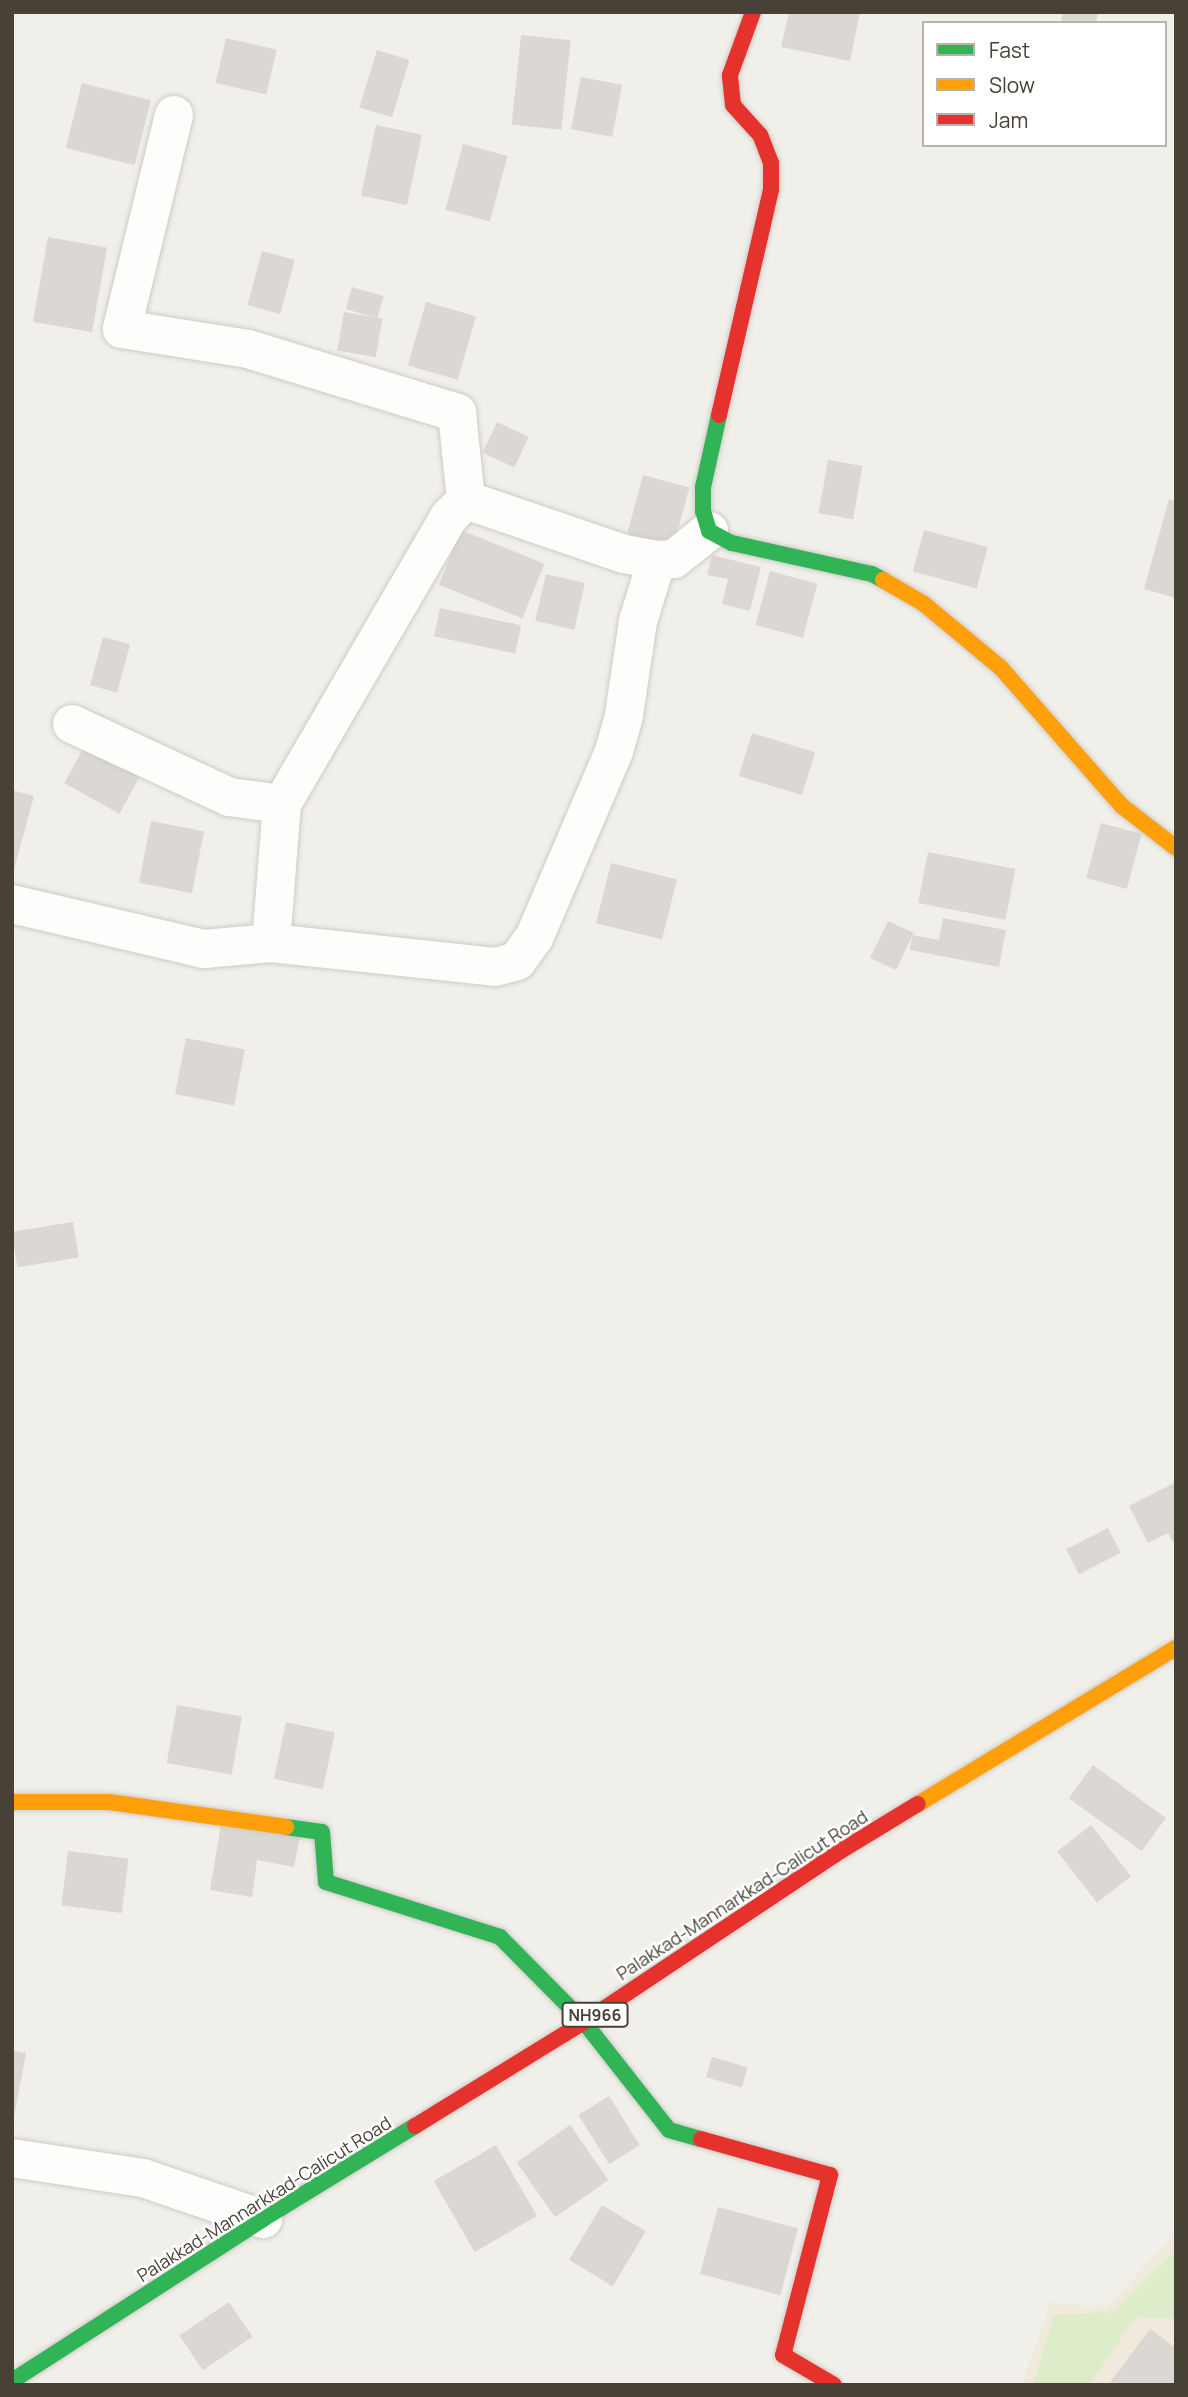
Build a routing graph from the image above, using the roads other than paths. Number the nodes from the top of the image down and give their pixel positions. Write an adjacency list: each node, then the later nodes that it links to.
1 (753, 12): 4 (main road)
2 (174, 115): 3 (street)
3 (466, 500): 5 (street); 7 (street)
4 (709, 531): 5 (street); 8 (main road)
5 (657, 560): 10 (street)
6 (72, 724): 7 (street)
7 (282, 804): 10 (street)
8 (1176, 848)
9 (12, 905): 10 (street)
10 (271, 943)
11 (1176, 1648): 13 (main road, Palakkad-Mannarkkad-Calicut Road / NH966)
12 (12, 1802): 13 (main road)
13 (584, 2022): 15 (main road, Palakkad-Mannarkkad-Calicut Road / NH966); 17 (main road)
14 (12, 2158): 15 (street)
15 (263, 2220): 16 (main road, Palakkad-Mannarkkad-Calicut Road / NH966)
16 (12, 2381)
17 (834, 2385)

